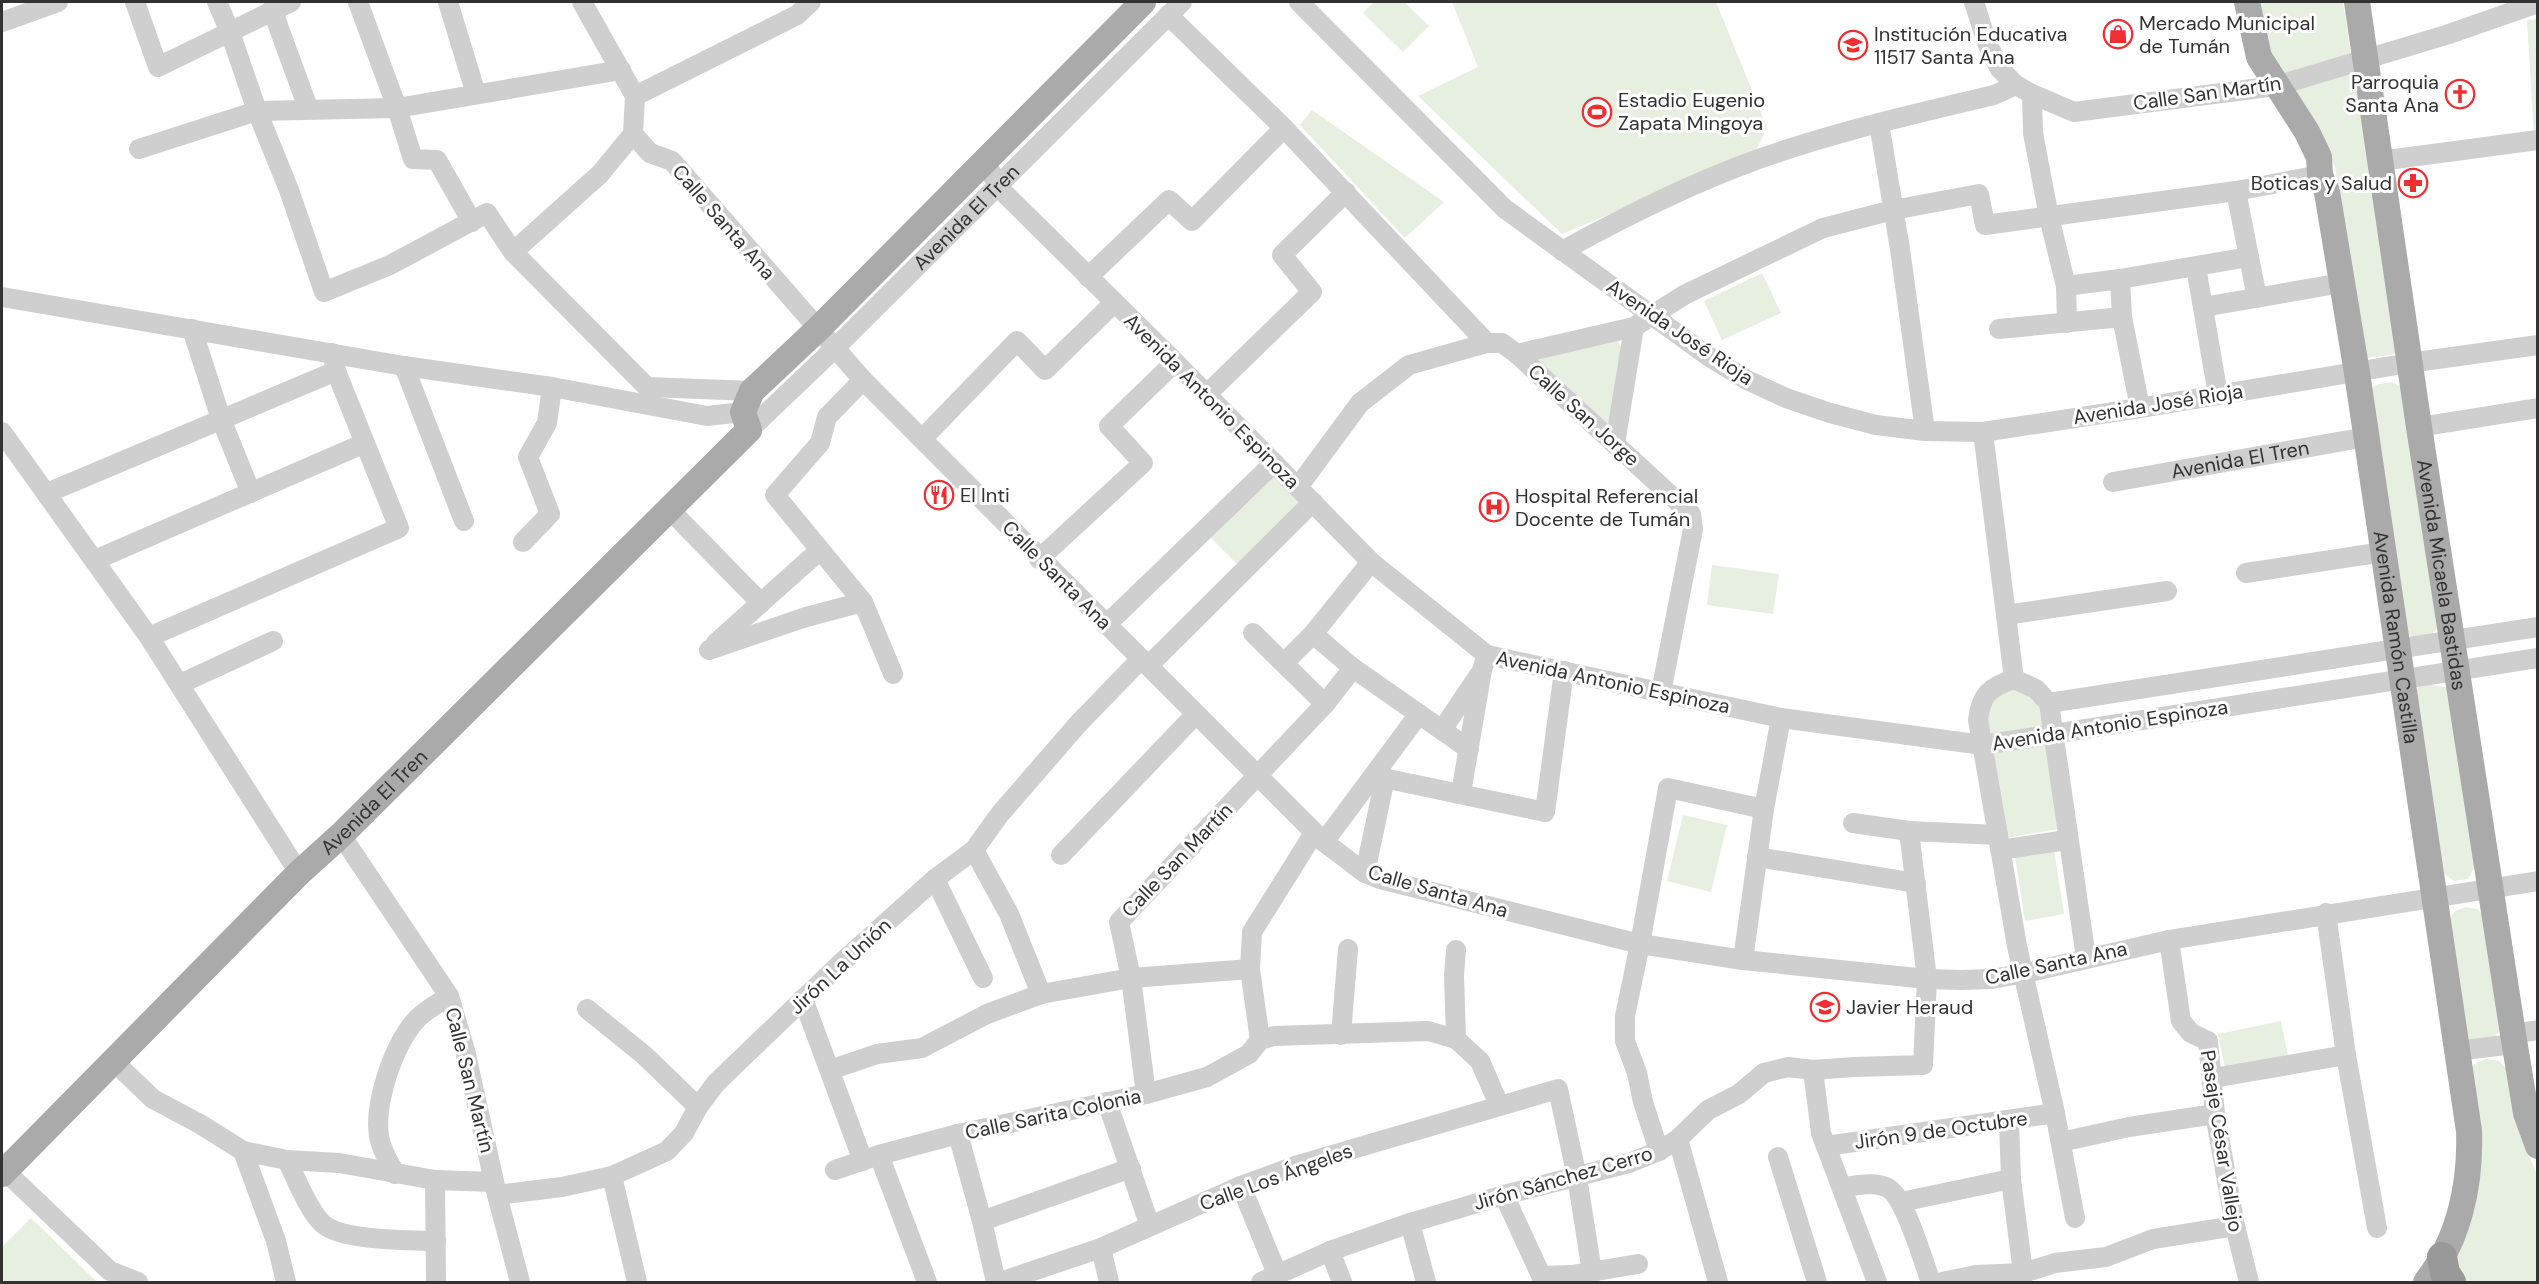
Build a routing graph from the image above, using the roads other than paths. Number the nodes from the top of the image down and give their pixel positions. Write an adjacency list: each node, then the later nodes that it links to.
1 (58, 2): 17 (street)
2 (135, 2): 18 (street)
3 (217, 2): 18 (street)
4 (291, 2): 16 (street)
5 (358, 2): 26 (street)
6 (448, 2): 23 (street)
7 (586, 2): 20 (street)
8 (811, 2): 24 (street)
9 (1143, 2): 33 (main road, Avenida El Tren)
10 (1299, 2): 42 (street, Avenida José Rioja)
11 (1974, 2): 22 (street)
12 (2247, 2): 21 (main road, Avenida Ramón Castilla)
13 (2357, 2): 19 (main road, Avenida Micaela Bastidas)
14 (2538, 3): 19 (street, Calle San Martín)
15 (1175, 8): 29 (street, Calle San Jorge); 36 (street, Avenida El Tren)
16 (272, 9): 18 (street); 25 (street)
17 (2, 22)
18 (230, 32): 27 (street)
19 (2365, 58): 21 (street, Calle San Martín); 34 (main road, Avenida Micaela Bastidas)
20 (621, 70): 23 (street); 24 (street)
21 (2276, 86): 22 (street, Calle San Martín); 35 (main road, Avenida Ramón Castilla)
22 (2024, 89): 28 (street); 40 (street)
23 (476, 94): 26 (street)
24 (635, 96): 30 (street)
25 (308, 108): 26 (street); 27 (street)
26 (397, 108): 41 (street)
27 (256, 111): 32 (street); 41 (street)
28 (1879, 123): 39 (street); 42 (street)
29 (1284, 128): 38 (street, Calle San Jorge); 46 (street)
30 (633, 134): 43 (street); 60 (street, Calle Santa Ana)
31 (2538, 140): 34 (street)
32 (139, 149)
33 (986, 160): 36 (street, Avenida Antonio Espinoza); 60 (main road, Avenida El Tren)
34 (2380, 161): 66 (main road, Avenida Micaela Bastidas)
35 (2320, 176): 37 (street); 48 (main road, Avenida Ramón Castilla)
36 (998, 188): 46 (street, Avenida Antonio Espinoza); 63 (street, Avenida El Tren)
37 (2236, 191): 40 (street); 44 (street)
38 (1346, 192): 62 (street, Calle San Jorge); 71 (street)
39 (1893, 210): 40 (street); 54 (street); 78 (street)
40 (2049, 217): 49 (street)
41 (472, 222): 43 (street)
42 (1562, 251): 54 (street, Avenida José Rioja)
43 (513, 252): 75 (street)
44 (2249, 257): 45 (street); 51 (street)
45 (2196, 267): 47 (street); 53 (street)
46 (1088, 277): 52 (street, Avenida Antonio Espinoza)
47 (2120, 279): 49 (street); 55 (street)
48 (2342, 283): 51 (street); 68 (main road, Avenida Ramón Castilla)
49 (2066, 286): 56 (street)
50 (2, 297): 58 (street)
51 (2257, 298): 53 (street)
52 (1114, 303): 65 (street, Avenida Antonio Espinoza); 82 (street)
53 (2203, 307): 72 (street)
54 (1651, 316): 57 (street); 78 (street, Avenida José Rioja)
55 (2122, 317): 56 (street); 73 (street)
56 (2067, 323): 59 (street)
57 (1634, 327): 62 (street); 84 (street)
58 (192, 329): 64 (street); 76 (street)
59 (1999, 329)
60 (818, 330): 63 (street, Calle Santa Ana); 75 (main road, Avenida El Tren)
61 (2538, 345): 66 (street, Avenida José Rioja)
62 (1502, 347): 84 (street, Calle San Jorge); 87 (street)
63 (834, 350): 69 (street, Calle Santa Ana); 75 (street, Avenida El Tren)
64 (334, 362): 67 (street); 76 (street); 83 (street)
65 (1175, 362): 71 (street, Avenida Antonio Espinoza); 96 (street)
66 (2409, 363): 68 (street, Avenida José Rioja); 77 (main road, Avenida Micaela Bastidas)
67 (404, 366): 70 (street); 92 (street)
68 (2357, 373): 72 (street, Avenida José Rioja); 81 (main road, Avenida Ramón Castilla)
69 (863, 380): 82 (street, Calle Santa Ana); 94 (street)
70 (552, 387): 75 (street); 93 (street)
71 (1207, 394): 85 (street, Avenida Antonio Espinoza)
72 (2218, 395): 73 (street, Avenida José Rioja)
73 (2140, 408): 80 (street, Avenida José Rioja)
74 (2538, 408): 77 (street)
75 (748, 411): 91 (main road, Avenida El Tren)
76 (221, 419): 88 (street); 89 (street)
77 (2419, 427): 109 (main road, Avenida Micaela Bastidas)
78 (1925, 431): 80 (street, Avenida José Rioja)
79 (2, 432): 88 (street)
80 (1983, 432): 103 (street)
81 (2366, 437): 86 (street, Avenida El Tren); 95 (main road, Avenida Ramón Castilla)
82 (922, 439): 96 (street, Calle Santa Ana)
83 (365, 443): 89 (street); 108 (street)
84 (1615, 444): 123 (street, Calle San Jorge)
85 (1274, 463): 87 (street, Avenida Antonio Espinoza); 104 (street)
86 (2113, 482)
87 (1298, 487): 90 (street, Avenida Antonio Espinoza)
88 (47, 493): 97 (street)
89 (251, 493): 97 (street)
90 (1313, 502): 98 (street, Avenida Antonio Espinoza); 114 (street, Jirón La Unión)
91 (669, 509): 102 (street); 139 (main road, Avenida El Tren)
92 (464, 522)
93 (523, 542)
94 (819, 551): 101 (street); 102 (street)
95 (2383, 552): 99 (street); 111 (main road, Avenida Ramón Castilla)
96 (1040, 559): 104 (street, Calle Santa Ana)
97 (95, 560): 108 (street)
98 (1371, 562): 107 (street); 113 (street, Avenida Antonio Espinoza)
99 (2246, 573)
100 (2167, 591): 103 (street)
101 (862, 602): 102 (street); 119 (street)
102 (761, 603)
103 (2006, 615): 120 (street)
104 (1106, 625): 114 (street, Calle Santa Ana)
105 (2538, 627): 109 (street, Avenida Antonio Espinoza)
106 (1253, 633): 115 (street)
107 (1313, 634): 115 (street); 116 (street)
108 (149, 637): 122 (street)
109 (2451, 639): 111 (street, Avenida Antonio Espinoza); 117 (main road, Avenida Micaela Bastidas)
110 (273, 641): 122 (street)
111 (2398, 650): 121 (main road, Avenida Ramón Castilla); 124 (street, Avenida Antonio Espinoza)
112 (2538, 658): 117 (street, Avenida Antonio Espinoza)
113 (1484, 662): 118 (street, Avenida Antonio Espinoza); 129 (street); 132 (street)
114 (1145, 663): 126 (street, Calle Santa Ana); 143 (street, Jirón La Unión)
115 (1284, 663): 125 (street)
116 (1353, 668): 125 (street); 127 (street)
117 (2456, 669): 121 (street, Avenida Antonio Espinoza); 151 (main road, Avenida Micaela Bastidas)
118 (1564, 671): 123 (street, Avenida Antonio Espinoza); 135 (street)
119 (893, 674)
120 (2014, 679): 124 (street); 131 (street)
121 (2402, 679): 130 (street, Avenida Antonio Espinoza); 152 (main road, Avenida Ramón Castilla)
122 (180, 684): 146 (street)
123 (1661, 692): 128 (street, Avenida Antonio Espinoza)
124 (2049, 703): 130 (street)
125 (1325, 704): 133 (street)
126 (1196, 714): 133 (street, Calle Santa Ana); 144 (street)
127 (1419, 714): 129 (street); 134 (street)
128 (1781, 718): 131 (street, Avenida Antonio Espinoza); 136 (street)
129 (1442, 730): 132 (street)
130 (2054, 733): 131 (street, Avenida Antonio Espinoza); 141 (street)
131 (1983, 744): 142 (street)
132 (1469, 749): 135 (street)
133 (1257, 776): 140 (street, Calle Santa Ana); 163 (street, Calle San Martín)
134 (1379, 777): 135 (street); 140 (street); 147 (street)
135 (1461, 793)
136 (1764, 809): 145 (street); 155 (street)
137 (1853, 823): 138 (street)
138 (1909, 831): 142 (street); 150 (street)
139 (341, 835): 146 (main road, Avenida El Tren); 166 (street, Calle San Martín)
140 (1319, 837): 147 (street, Calle Santa Ana); 160 (street)
141 (2067, 840): 142 (street); 158 (street)
142 (1999, 842): 161 (street)
143 (974, 850): 148 (street, Jirón La Unión); 165 (street)
144 (1061, 855)
145 (1757, 857): 150 (street); 159 (street)
146 (299, 873): 176 (main road, Avenida El Tren)
147 (1365, 873): 155 (street, Calle Santa Ana)
148 (935, 879): 162 (street); 167 (street, Jirón La Unión)
149 (2538, 881): 151 (street, Calle Santa Ana)
150 (1916, 883): 164 (street)
151 (2490, 889): 152 (street, Calle Santa Ana); 172 (main road, Avenida Micaela Bastidas)
152 (2434, 896): 153 (street, Calle Santa Ana); 174 (main road, Avenida Ramón Castilla)
153 (2326, 913): 154 (street, Calle Santa Ana); 175 (street)
154 (2169, 940): 158 (street, Calle Santa Ana); 179 (street, Pasaje César Vallejo)
155 (1640, 944): 159 (street, Calle Santa Ana); 193 (street)
156 (1348, 949): 170 (street)
157 (1456, 950): 171 (street)
158 (2086, 958): 161 (street, Calle Santa Ana)
159 (1743, 960): 164 (street, Calle Santa Ana)
160 (1250, 969): 163 (street); 173 (street)
161 (2025, 974): 164 (street, Calle Santa Ana); 184 (street)
162 (983, 978)
163 (1131, 978): 165 (street); 180 (street, Calle San Martín)
164 (1927, 979): 178 (street, Jirón Sánchez Cerro)
165 (1041, 994): 177 (street)
166 (449, 996): 200 (street); 207 (street, Calle San Martín)
167 (803, 999): 177 (street); 183 (street, Jirón La Unión)
168 (587, 1009): 183 (street)
169 (2538, 1030): 172 (street)
170 (1341, 1035): 171 (street); 173 (street)
171 (1456, 1039): 182 (street)
172 (2514, 1039): 174 (street); 191 (main road, Avenida Micaela Bastidas)
173 (1260, 1040): 180 (street, Calle Sarita Colonia)
174 (2456, 1051): 220 (main road, Avenida Ramón Castilla)
175 (2346, 1055): 179 (street); 215 (street)
176 (112, 1060): 192 (street); 199 (main road, Avenida El Tren)
177 (830, 1070): 195 (street)
178 (1813, 1070): 188 (street, Jirón Sánchez Cerro); 190 (street, Jirón 9 de Octubre)
179 (2213, 1078): 185 (street, Pasaje César Vallejo)
180 (1146, 1094): 181 (street, Calle Sarita Colonia)
181 (1107, 1102): 187 (street, Calle Sarita Colonia); 197 (street)
182 (1499, 1105): 202 (street, Calle Los Ángeles); 205 (street, Calle Los Ángeles)
183 (698, 1107): 201 (street, Jirón La Unión)
184 (2055, 1113): 186 (street, Jirón 9 de Octubre); 189 (street)
185 (2215, 1114): 189 (street); 214 (street, Pasaje César Vallejo)
186 (2009, 1120): 190 (street, Jirón 9 de Octubre); 203 (street)
187 (958, 1134): 195 (street, Calle Sarita Colonia); 211 (street)
188 (1678, 1139): 193 (street, Jirón Sánchez Cerro); 237 (street)
189 (2061, 1142): 210 (street)
190 (1826, 1146): 206 (street, Jirón 9 de Octubre)
191 (2538, 1146)
192 (243, 1151): 196 (street, Jirón La Unión); 228 (street)
193 (1659, 1151): 202 (street, Jirón Sánchez Cerro)
194 (1778, 1157): 238 (street)
195 (871, 1158): 198 (street, Calle Sarita Colonia); 232 (street)
196 (287, 1160): 200 (street, Jirón La Unión); 216 (street)
197 (1131, 1167): 211 (street); 213 (street)
198 (835, 1170)
199 (3, 1172): 222 (street)
200 (394, 1174): 204 (street, Jirón La Unión)
201 (612, 1176): 207 (street, Jirón La Unión); 231 (street)
202 (1577, 1177): 208 (street, Jirón Sánchez Cerro); 221 (street)
203 (2011, 1179): 209 (street); 223 (street)
204 (435, 1180): 207 (street, Jirón La Unión); 216 (street)
205 (1241, 1186): 213 (street, Calle Los Ángeles); 224 (street)
206 (1842, 1187): 209 (street); 239 (street, Jirón 9 de Octubre)
207 (496, 1188): 230 (street, Calle San Martín)
208 (1504, 1195): 212 (street, Jirón Sánchez Cerro); 225 (street)
209 (1901, 1202): 240 (street)
210 (2075, 1218)
211 (982, 1221): 233 (street)
212 (1410, 1223): 218 (street, Jirón Sánchez Cerro); 236 (street)
213 (1150, 1226): 217 (street, Calle Los Ángeles)
214 (2235, 1226): 223 (street); 242 (street, Pasaje César Vallejo)
215 (2377, 1228)
216 (436, 1242): 229 (street)
217 (1101, 1248): 233 (street, Calle Los Ángeles); 234 (street)
218 (1330, 1251): 224 (street, Jirón Sánchez Cerro); 235 (street)
219 (1638, 1263): 221 (street)
220 (2446, 1270): 243 (main road, Avenida Ramón Castilla)
221 (1592, 1272): 226 (street)
222 (116, 1277): 227 (street)
223 (2023, 1278): 241 (street)
224 (1270, 1279)
225 (1543, 1279): 226 (street)
226 (1574, 1279)
227 (138, 1282)
228 (285, 1282)
229 (436, 1282)
230 (520, 1282)
231 (637, 1282)
232 (927, 1282)
233 (998, 1282)
234 (1109, 1282)
235 (1342, 1282)
236 (1426, 1282)
237 (1718, 1282)
238 (1817, 1282)
239 (1877, 1282)
240 (1930, 1282)
241 (1942, 1282)
242 (2249, 1282)
243 (2426, 1282)

